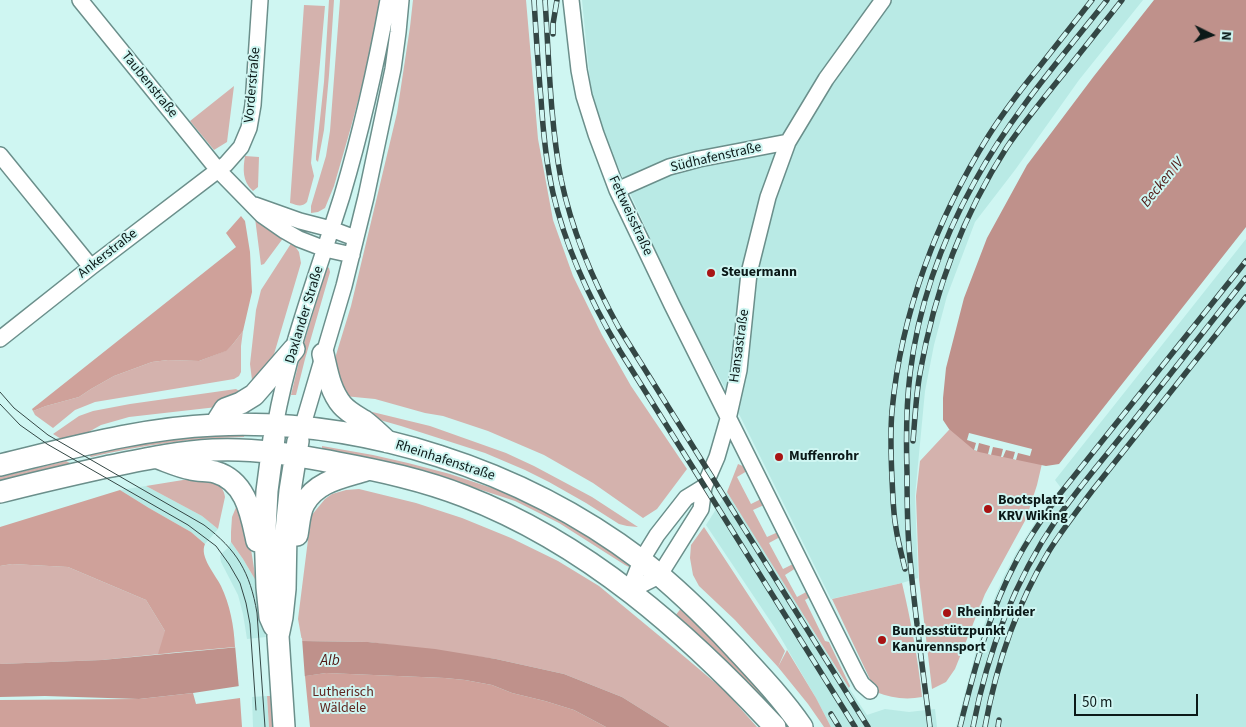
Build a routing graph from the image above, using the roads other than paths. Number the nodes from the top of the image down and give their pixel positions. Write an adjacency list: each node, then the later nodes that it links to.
1 (80, 0): 9 (street, Taubenstraße)
2 (260, 0): 9 (street, Vorderstraße)
3 (388, 0): 12 (street, Daxlander Straße)
4 (401, 0): 13 (street, Daxlander Straße)
5 (572, 0): 10 (street, Fettweisstraße)
6 (883, 0): 7 (street, Hansastraße)
7 (788, 142): 10 (street, Südhafenstraße); 20 (street, Hansastraße)
8 (0, 155): 16 (street)
9 (218, 170): 11 (street); 16 (street, Ankerstraße)
10 (617, 190): 20 (street, Fettweisstraße)
11 (252, 204): 12 (street); 14 (street)
12 (331, 229): 13 (street); 14 (street, Daxlander Straße)
13 (356, 238): 15 (street, Daxlander Straße)
14 (325, 249): 15 (street); 18 (street, Daxlander Straße)
15 (352, 255): 19 (street, Daxlander Straße)
16 (91, 267): 17 (street, Ankerstraße)
17 (0, 339)
18 (294, 349): 21 (main road); 22 (street, Daxlander Straße)
19 (324, 354): 23 (street, Daxlander Straße); 24 (main road)
20 (728, 419): 30 (street, Hansastraße); 36 (street)
21 (215, 425): 22 (main road, Rheinhafenstraße); 28 (main road, Rheinhafenstraße)
22 (275, 426): 23 (main road, Rheinhafenstraße); 25 (main road, Daxlander Straße)
23 (302, 428): 24 (main road, Rheinhafenstraße); 26 (main road, Daxlander Straße)
24 (388, 442): 32 (main road, Rheinhafenstraße)
25 (272, 452): 26 (main road, Rheinhafenstraße); 27 (main road, Rheinhafenstraße); 34 (main road, Daxlander Straße)
26 (295, 455): 29 (main road, Rheinhafenstraße); 34 (main road, Daxlander Straße)
27 (156, 457): 31 (main road, Rheinhafenstraße); 34 (main road)
28 (0, 465)
29 (370, 469): 34 (main road); 35 (main road, Rheinhafenstraße)
30 (704, 487): 32 (street); 33 (street, Hansastraße)
31 (0, 492)
32 (641, 561): 33 (main road, Rheinhafenstraße); 35 (street)
33 (659, 576): 35 (street); 39 (main road, Rheinhafenstraße)
34 (276, 588): 37 (main road, Daxlander Straße)
35 (629, 591): 38 (main road, Rheinhafenstraße)
36 (870, 691)
37 (284, 727)
38 (775, 727)
39 (802, 727)

